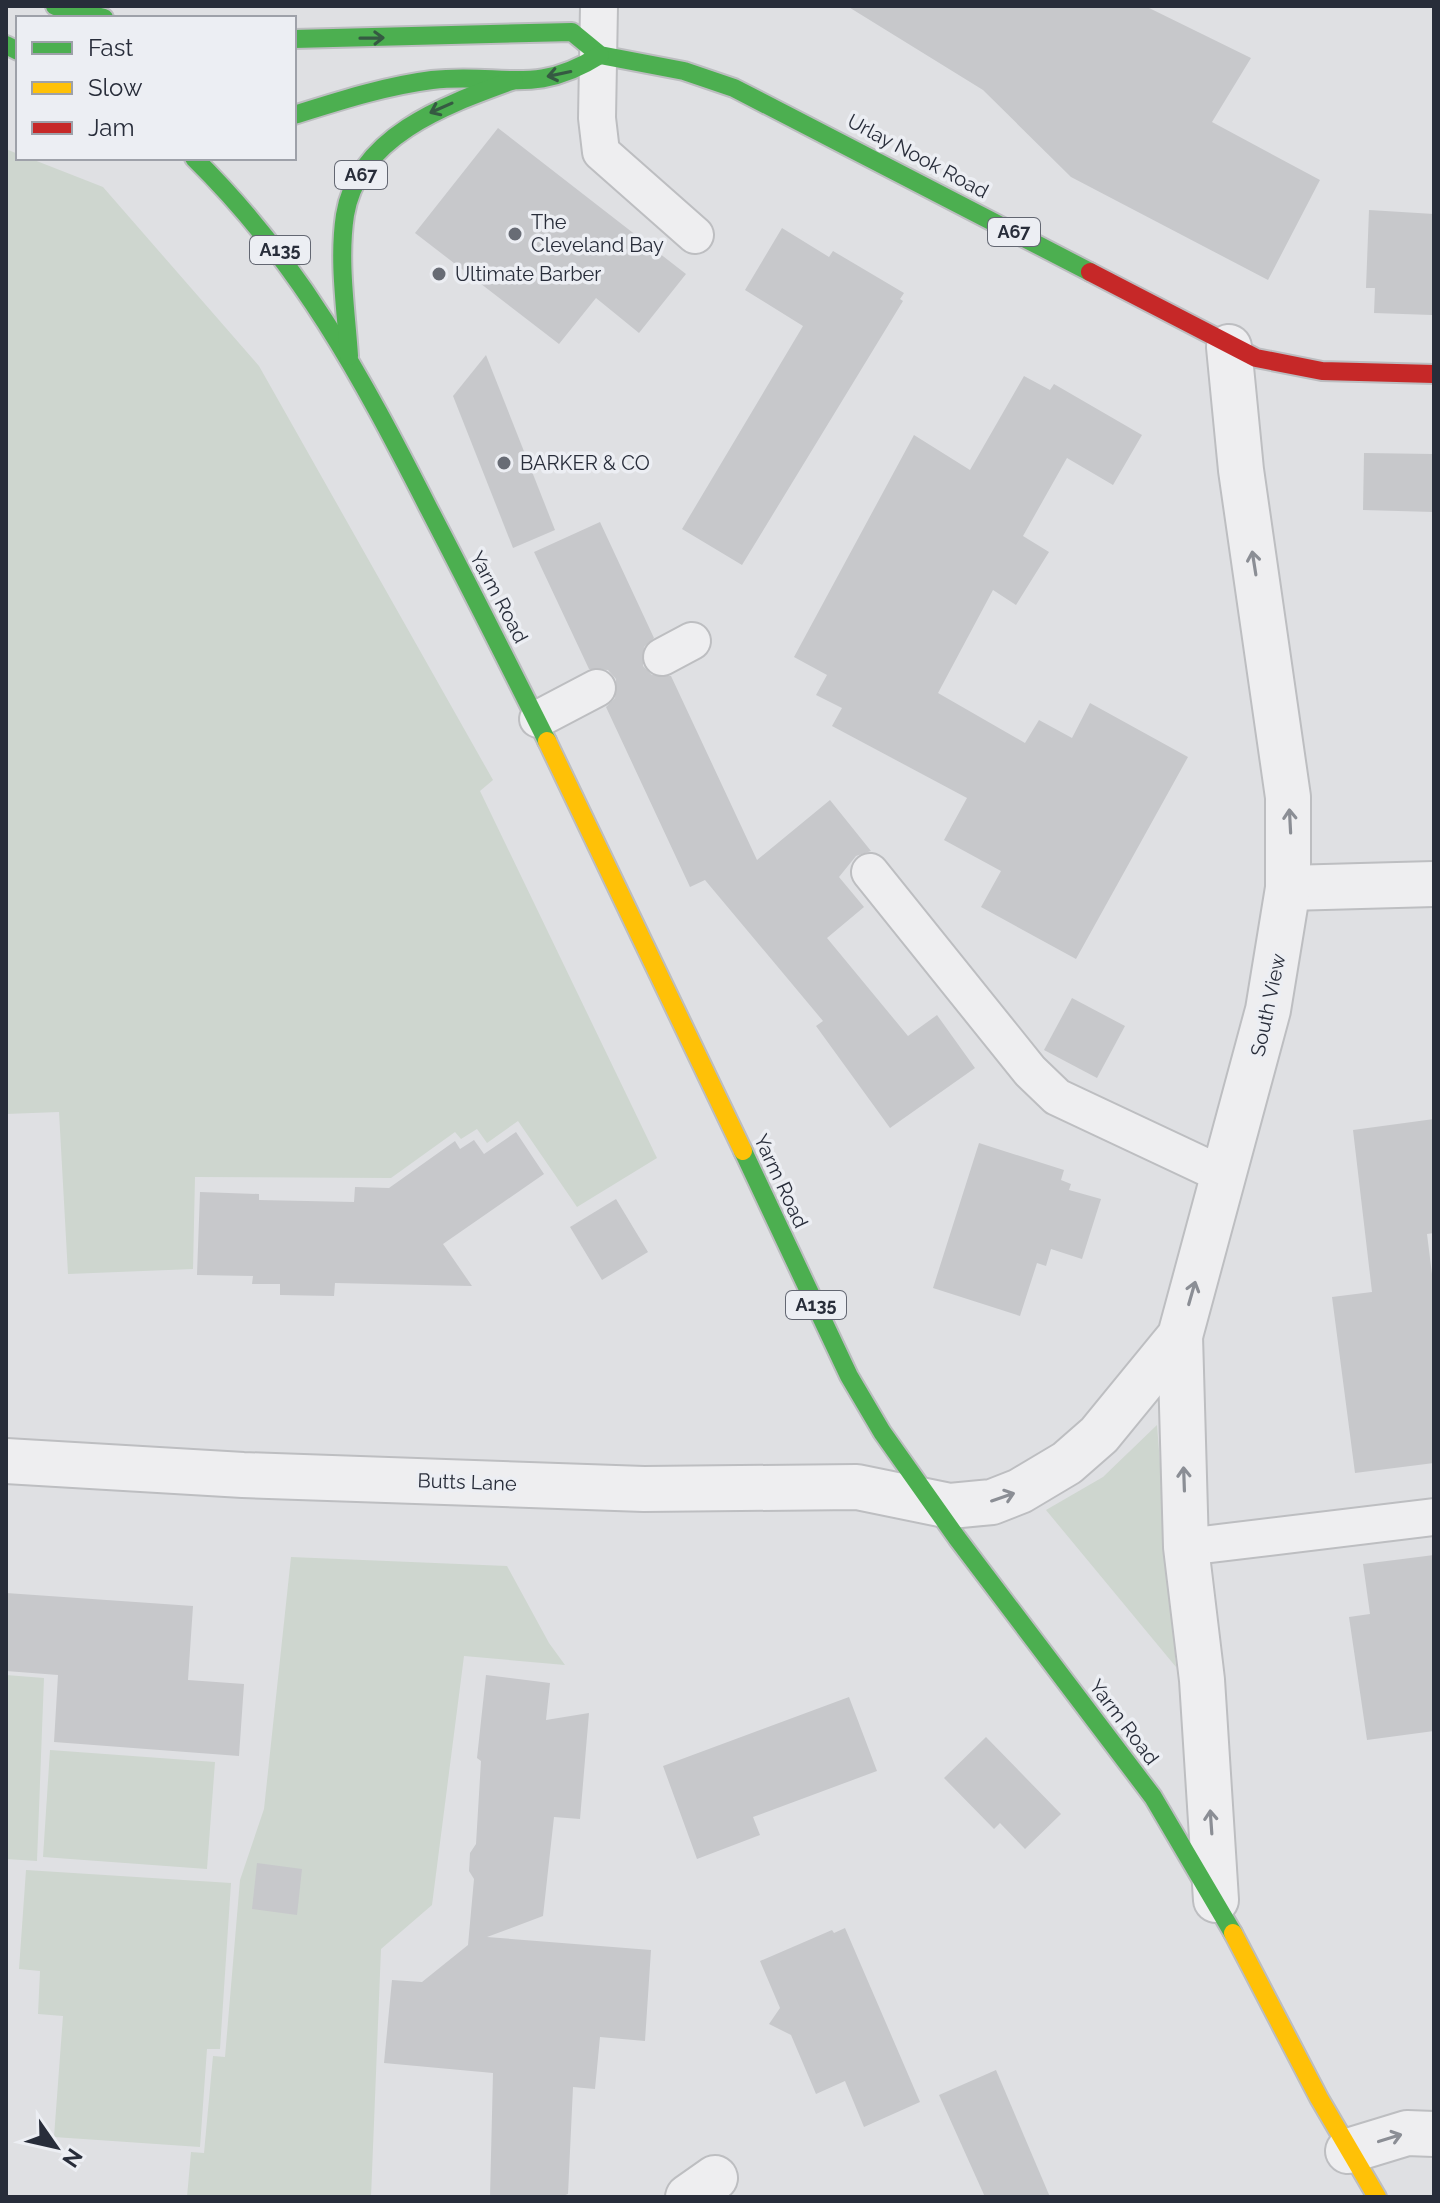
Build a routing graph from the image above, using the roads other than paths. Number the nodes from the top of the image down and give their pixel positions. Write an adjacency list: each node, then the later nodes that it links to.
1 (55, 6): 3 (main road)
2 (599, 6): 5 (lane)
3 (96, 16)
4 (296, 39): 5 (main road, Urlay Nook Road / A67, one-way to 5)
5 (600, 55): 6 (main road, A67, one-way to 6); 9 (lane); 10 (main road, Urlay Nook Road / A67)
6 (514, 80): 7 (main road, A67); 11 (main road, A67, one-way to 11)
7 (296, 114)
8 (196, 160): 11 (main road, Yarm Road / A135)
9 (695, 235)
10 (1229, 347): 12 (main road, Urlay Nook Road / A67); 17 (street, South View, one-way to 10)
11 (349, 356): 14 (main road, Yarm Road / A135)
12 (1434, 374)
13 (597, 688): 14 (lane)
14 (538, 719): 21 (main road, Yarm Road / A135)
15 (870, 872): 18 (lane)
16 (1434, 884): 17 (street)
17 (1288, 888): 18 (street, South View)
18 (1225, 1176): 19 (street, South View, one-way to 18)
19 (1180, 1336): 21 (street, South View, one-way to 19); 23 (street, one-way to 19)
20 (6, 1461): 21 (street, Butts Lane)
21 (927, 1503): 24 (main road, Yarm Road / A135)
22 (1434, 1517): 23 (lane)
23 (1186, 1547): 24 (street, one-way to 23)
24 (1216, 1900): 26 (main road, Yarm Road / A135)
25 (1434, 2134): 26 (street, one-way to 25)
26 (1348, 2151): 27 (main road, Yarm Road / A135)
27 (1377, 2197)

